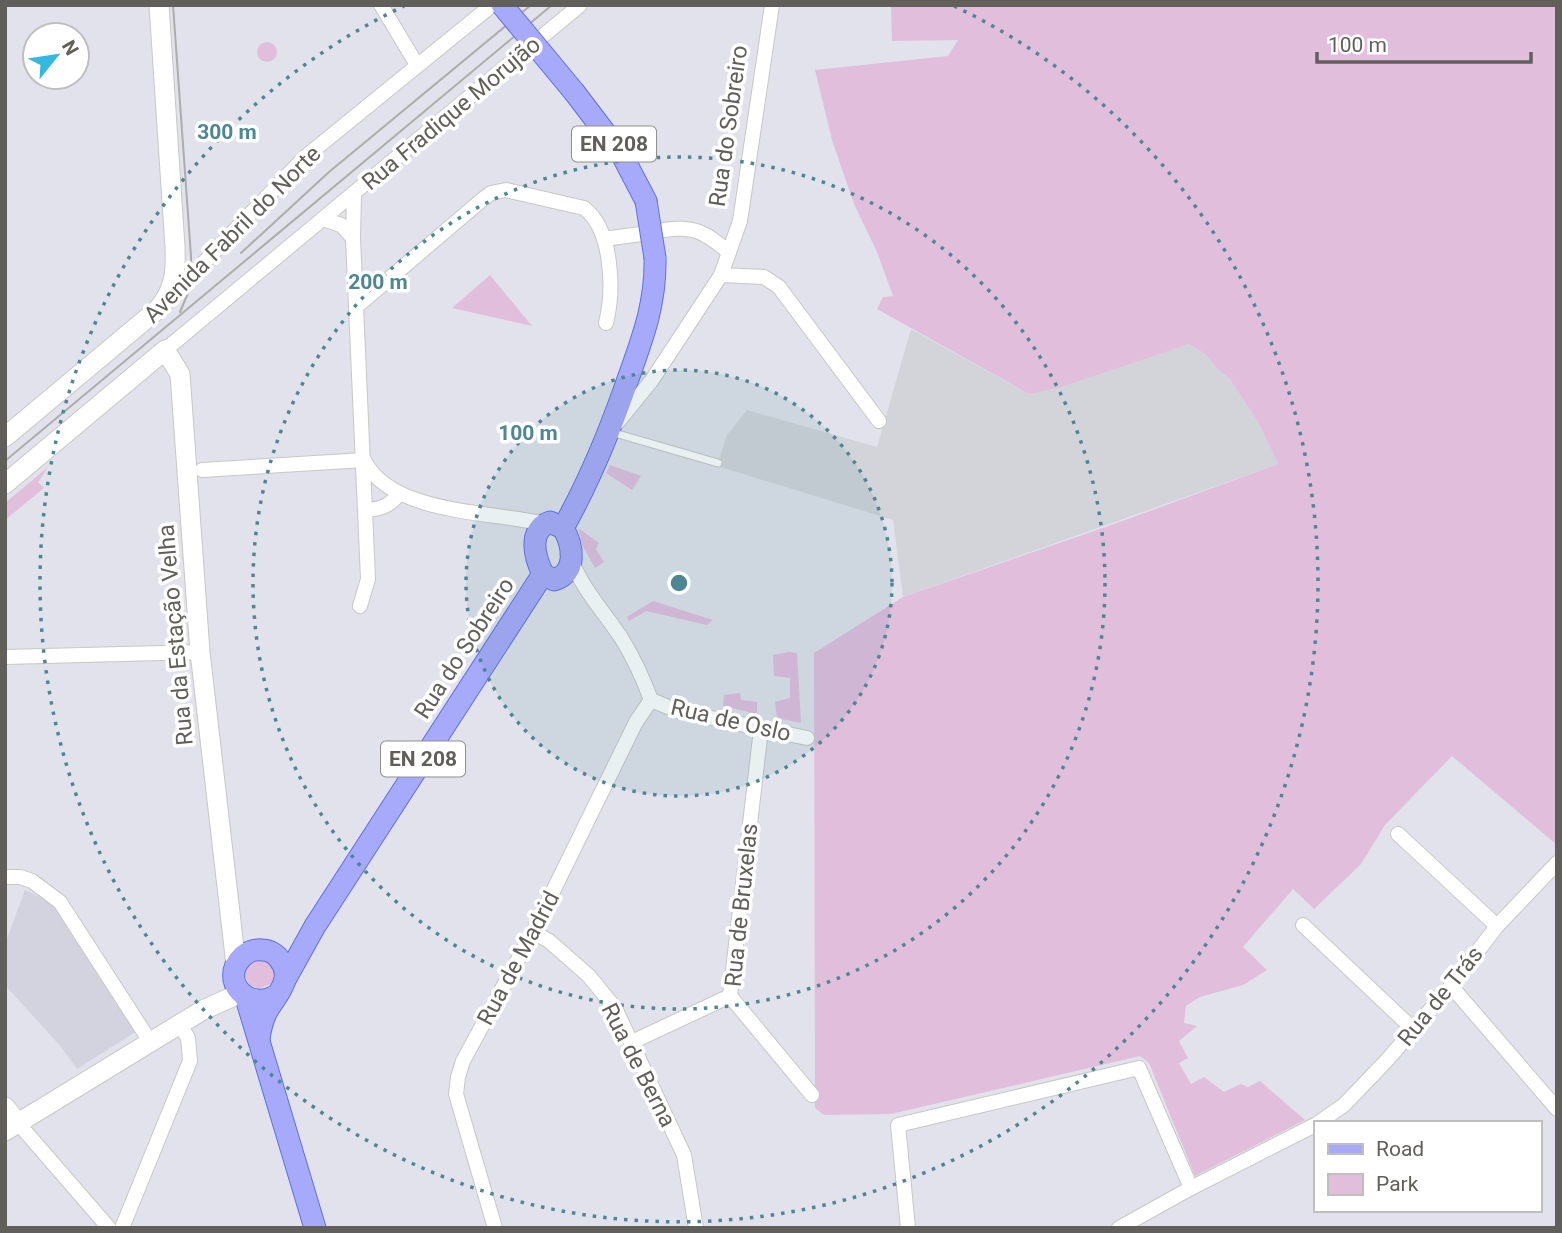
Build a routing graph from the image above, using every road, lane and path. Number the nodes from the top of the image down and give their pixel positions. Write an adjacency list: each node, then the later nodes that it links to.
1 (159, 5): 17 (street)
2 (381, 5): 7 (street)
3 (492, 5): 7 (street, Avenida Fabril do Norte)
4 (502, 5): 20 (main road, EN 208, bridge)
5 (580, 5): 8 (street, Rua Fradique Morujão)
6 (772, 5): 14 (street, Rua do Sobreiro)
7 (417, 65): 17 (street, Avenida Fabril do Norte)
8 (354, 193): 9 (street, Rua Fradique Morujão); 12 (street, Rua Fradique Morujão)
9 (323, 219): 12 (street); 19 (street, Avenida Fabril do Norte)
10 (664, 230): 14 (street, Rua do Sobreiro)
11 (640, 234): 13 (street)
12 (353, 238): 16 (street, Rua Fradique Morujão)
13 (604, 239): 16 (street); 18 (street)
14 (729, 252): 15 (street, Rua do Sobreiro)
15 (721, 275): 21 (street, Rua do Sobreiro); 22 (street)
16 (356, 307): 25 (street, Rua Fradique Morujão)
17 (158, 309): 24 (street, Avenida Fabril do Norte)
18 (606, 323)
19 (165, 350): 28 (street, Avenida Fabril do Norte); 36 (street, Rua da Estação Velha)
20 (630, 372): 21 (street); 23 (main road, EN 208)
21 (652, 380): 23 (street, Rua do Sobreiro)
22 (879, 421)
23 (610, 432): 26 (lane); 31 (main road, Rua do Sobreiro / EN 208)
24 (5, 437)
25 (364, 460): 27 (street); 29 (street); 30 (street, Rua Fradique Morujão)
26 (718, 463)
27 (202, 470)
28 (5, 484)
29 (399, 494): 30 (street); 31 (street)
30 (366, 510): 35 (street, Rua Fradique Morujão)
31 (547, 531): 32 (main road); 33 (main road)
32 (571, 559): 33 (main road, Rua do Sobreiro); 34 (street, Rua de Oslo)
33 (551, 577): 34 (street, Rua de Oslo); 46 (main road, Rua do Sobreiro / EN 208)
34 (590, 595): 38 (street, Rua de Oslo)
35 (360, 606)
36 (200, 652): 37 (street); 44 (street, Rua da Estação Velha)
37 (5, 657)
38 (650, 700): 39 (street, Rua de Oslo); 48 (street, Rua de Madrid)
39 (761, 729): 40 (street, Rua de Oslo); 53 (street, Rua de Bruxelas)
40 (807, 738)
41 (1398, 834): 47 (street)
42 (1557, 863): 47 (street, Rua de Trás)
43 (5, 877): 58 (street)
44 (231, 919): 49 (street); 50 (street, Rua da Estação Velha)
45 (1303, 925): 55 (street)
46 (315, 926): 49 (main road, Rua do Sobreiro); 52 (main road, Rua do Sobreiro / EN 208)
47 (1497, 926): 51 (street, Rua de Trás)
48 (533, 932): 57 (street, Rua de Berna); 69 (street, Rua de Madrid)
49 (266, 951): 50 (main road); 52 (main road)
50 (239, 982): 52 (main road); 54 (street); 56 (main road, Rua da Estação Velha)
51 (1451, 986): 55 (street, Rua de Trás); 61 (street)
52 (282, 987): 56 (main road, EN 208)
53 (730, 996): 57 (street); 59 (street, Rua de Bruxelas)
54 (180, 1025): 58 (street); 67 (street)
55 (1414, 1030): 62 (street, Rua de Trás)
56 (259, 1042): 68 (main road, Rua da Estação Velha)
57 (632, 1042): 70 (street, Rua de Berna)
58 (151, 1043): 64 (street)
59 (812, 1095)
60 (5, 1107): 64 (street)
61 (1557, 1109)
62 (1321, 1121)
63 (1314, 1126): 65 (street, Rua de Trás)
64 (12, 1127): 66 (street)
65 (1191, 1188): 71 (street); 72 (street, Rua de Trás)
66 (108, 1228)
67 (121, 1228)
68 (315, 1228)
69 (495, 1228)
70 (696, 1228)
71 (908, 1228)
72 (1119, 1228)

